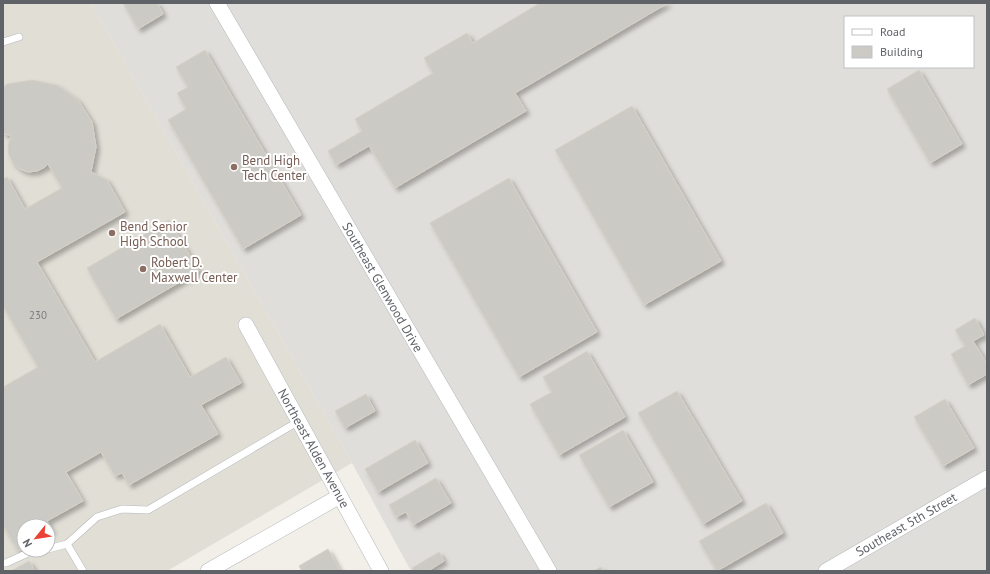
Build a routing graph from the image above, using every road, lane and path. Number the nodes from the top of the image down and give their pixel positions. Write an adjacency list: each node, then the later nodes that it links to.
1 (216, 3): 15 (street, Southeast Glenwood Drive)
2 (19, 37): 3 (lane)
3 (3, 42)
4 (246, 325): 5 (street, Northeast Alden Avenue)
5 (299, 421): 7 (street, Northeast Alden Avenue); 8 (lane)
6 (987, 478): 16 (street, Southeast 5th Street)
7 (340, 496): 13 (street); 14 (street, Northeast Alden Avenue)
8 (67, 544): 9 (lane); 12 (lane)
9 (56, 546)
10 (17, 558): 11 (lane)
11 (3, 563)
12 (83, 571)
13 (208, 571)
14 (381, 571)
15 (549, 571)
16 (826, 571)

